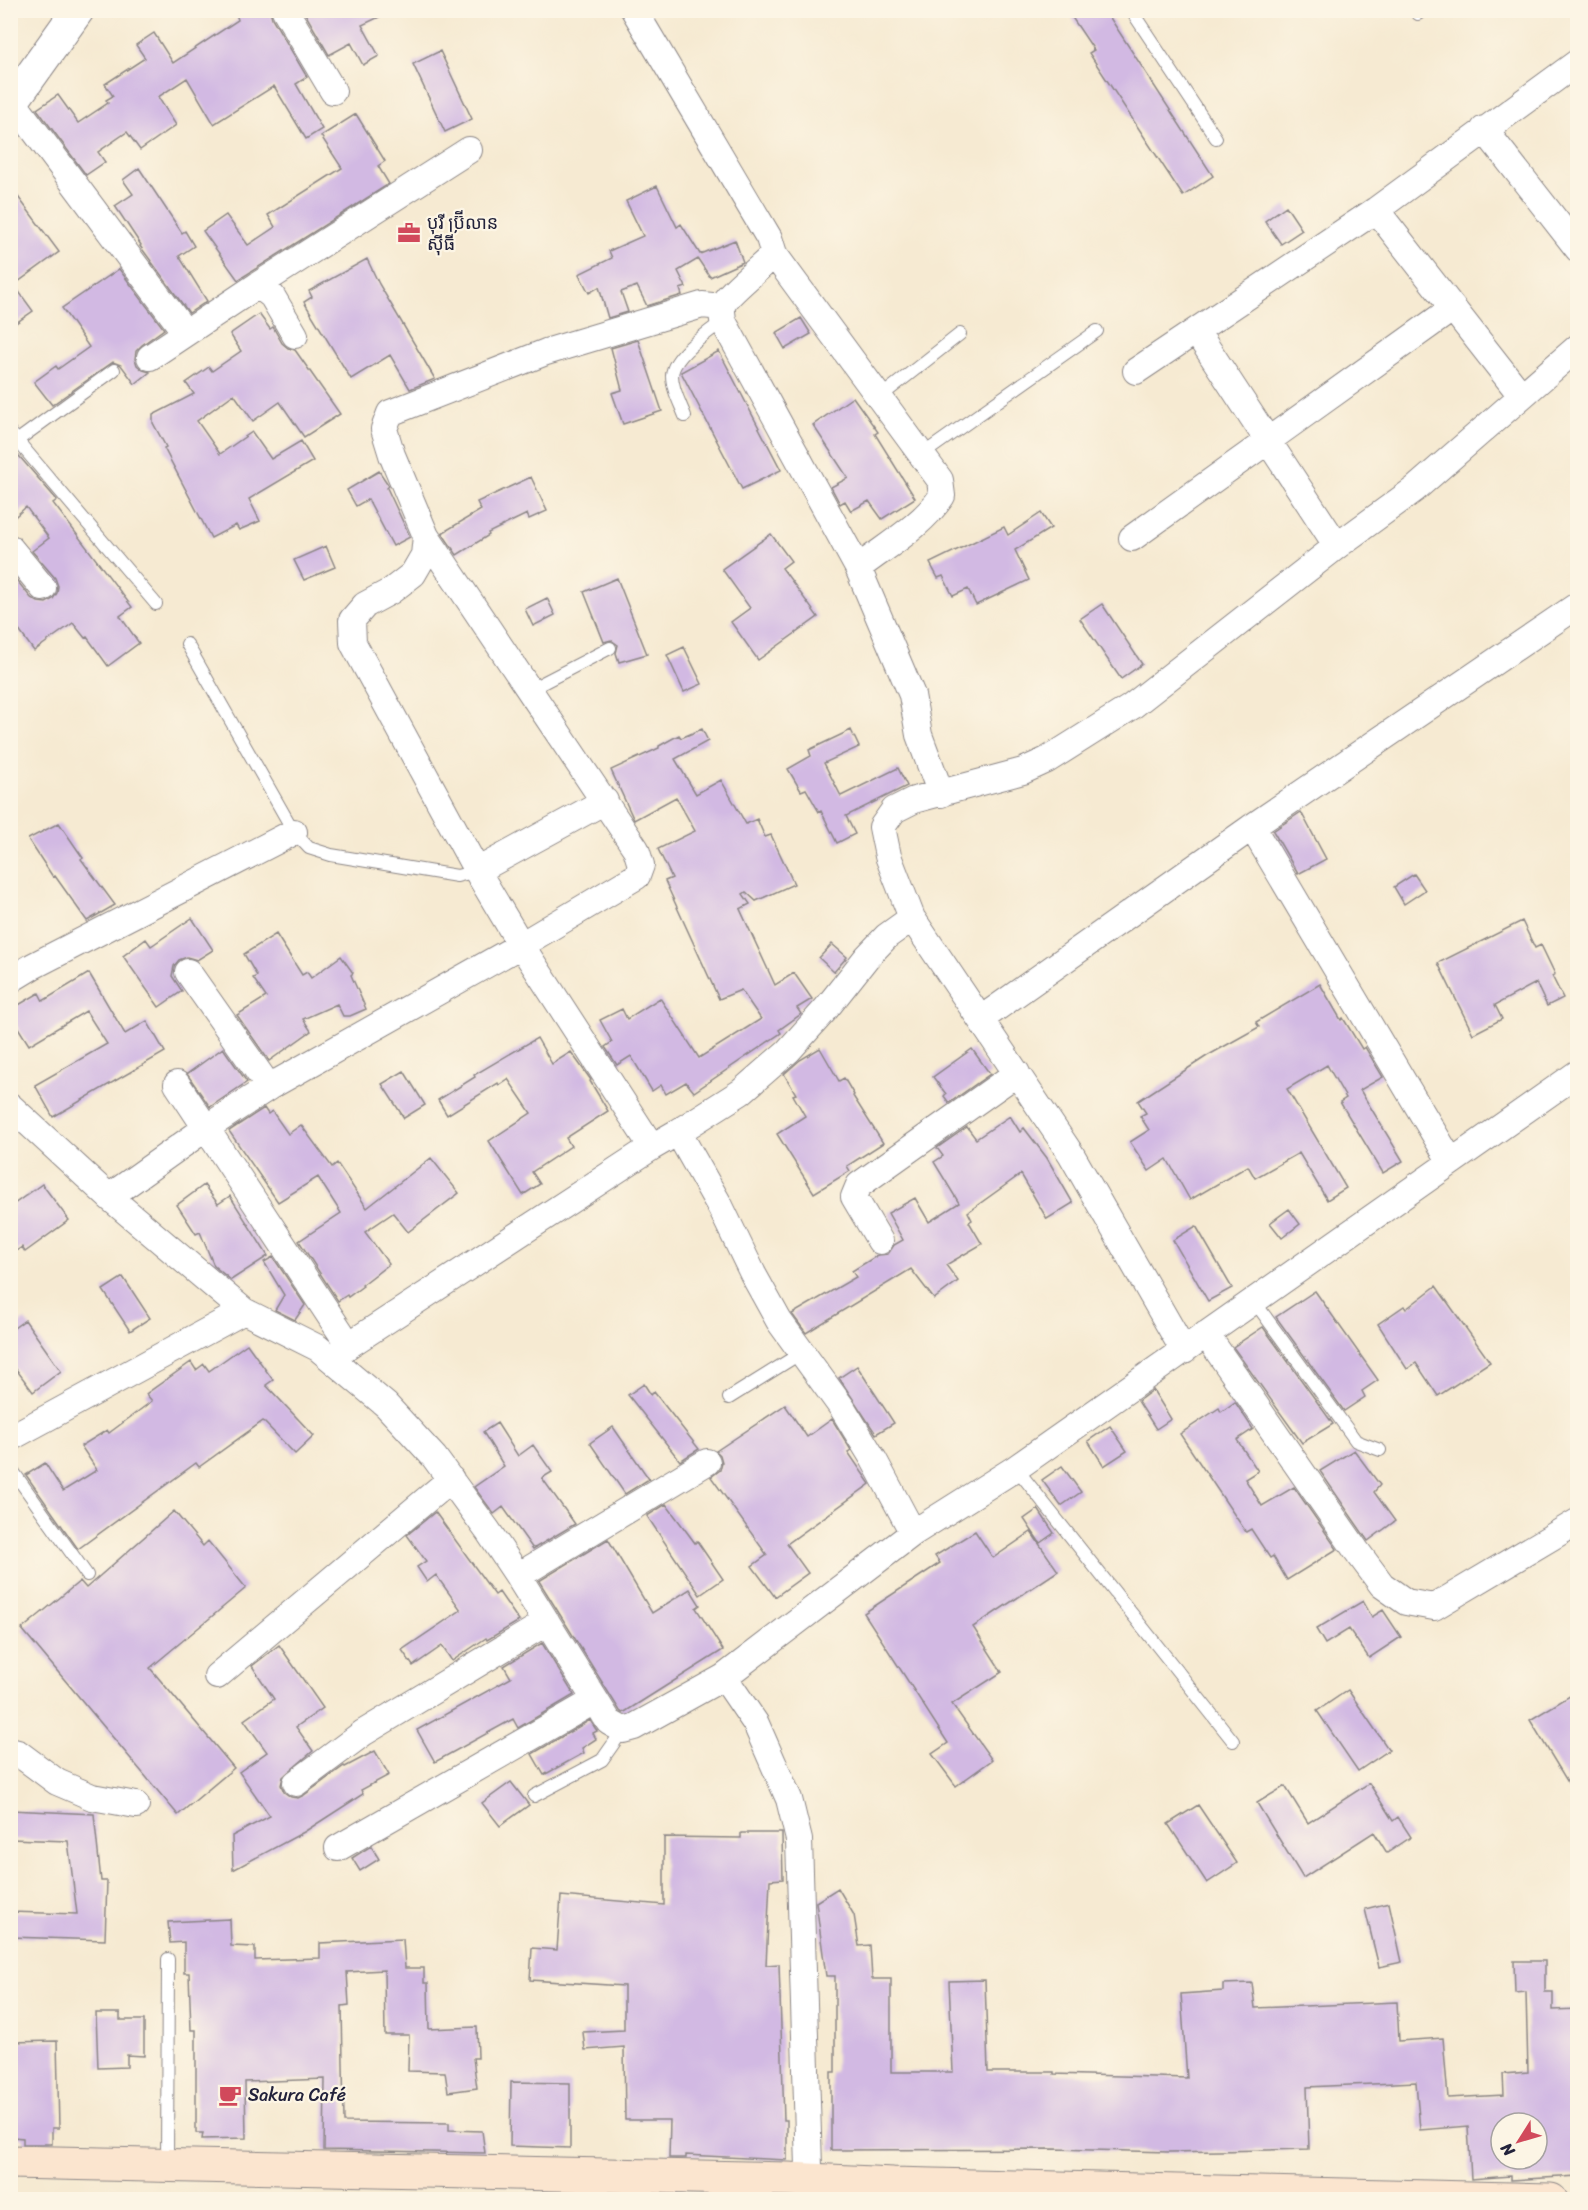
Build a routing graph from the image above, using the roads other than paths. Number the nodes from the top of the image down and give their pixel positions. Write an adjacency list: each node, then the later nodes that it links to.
1 (78, 10): 7 (street)
2 (285, 10): 6 (street)
3 (634, 10): 13 (street)
4 (1131, 10): 9 (lane)
5 (1578, 62): 8 (street)
6 (333, 91)
7 (12, 104): 19 (street)
8 (1484, 129): 11 (street); 12 (street)
9 (1216, 138)
10 (469, 150): 14 (street)
11 (1376, 210): 15 (street); 18 (street)
12 (1578, 249)
13 (774, 254): 16 (street); 27 (street)
14 (258, 285): 19 (street); 21 (street)
15 (1453, 308): 26 (street); 30 (street)
16 (723, 314): 28 (lane); 32 (street); 36 (street)
17 (1097, 331): 31 (lane)
18 (1196, 331): 25 (street); 30 (street)
19 (185, 332): 23 (street)
20 (960, 334): 27 (lane)
21 (295, 335)
22 (1578, 347): 26 (street)
23 (150, 357)
24 (114, 370): 29 (lane)
25 (1136, 371)
26 (1521, 395): 34 (street)
27 (880, 397): 31 (street)
28 (685, 416)
29 (14, 436): 38 (lane)
30 (1269, 440): 33 (street); 34 (street)
31 (923, 454): 36 (street)
32 (426, 536): 42 (street); 47 (street)
33 (1132, 538)
34 (1337, 546): 43 (street)
35 (10, 548): 37 (street)
36 (858, 568): 43 (street)
37 (43, 588)
38 (156, 604)
39 (1578, 605): 45 (street)
40 (187, 644): 46 (lane)
41 (610, 648): 42 (lane)
42 (529, 690): 44 (street)
43 (941, 794): 48 (street)
44 (605, 801): 47 (street); 49 (street)
45 (1252, 827): 52 (street); 61 (street)
46 (294, 832): 47 (lane); 51 (street)
47 (477, 871): 49 (street)
48 (912, 918): 52 (street); 59 (street)
49 (521, 945): 56 (street); 60 (street)
50 (188, 972): 56 (street)
51 (10, 981)
52 (981, 1019): 53 (street)
53 (1017, 1072): 63 (street); 67 (street)
54 (1578, 1072): 61 (street)
55 (177, 1084): 58 (street)
56 (269, 1087): 58 (street)
57 (10, 1106): 62 (street)
58 (206, 1128): 62 (street); 68 (street)
59 (678, 1132): 60 (street); 69 (street)
60 (652, 1147): 68 (street)
61 (1451, 1162): 64 (street)
62 (109, 1197): 65 (street)
63 (880, 1241)
64 (1254, 1300): 66 (street); 72 (lane)
65 (244, 1311): 68 (street); 71 (street)
66 (1206, 1334): 67 (street); 77 (street)
67 (1184, 1351): 75 (street)
68 (341, 1352): 76 (street)
69 (801, 1353): 70 (lane); 78 (street)
70 (729, 1398)
71 (10, 1438)
72 (1380, 1449)
73 (707, 1462): 80 (street)
74 (10, 1467): 79 (lane)
75 (1016, 1468): 78 (street); 86 (lane)
76 (451, 1479): 80 (street); 82 (street)
77 (1577, 1522)
78 (913, 1533): 83 (street)
79 (87, 1575)
80 (518, 1576): 81 (street)
81 (547, 1622): 84 (street); 88 (street)
82 (217, 1676)
83 (724, 1677): 85 (street); 95 (street)
84 (594, 1701): 85 (street); 91 (street)
85 (623, 1730): 89 (lane)
86 (1233, 1741)
87 (10, 1751): 90 (street)
88 (296, 1783)
89 (534, 1796)
90 (136, 1805)
91 (338, 1848)
92 (168, 1959): 94 (lane)
93 (10, 2162): 94 (main road)
94 (167, 2166): 95 (main road)
95 (809, 2190): 96 (main road)
96 (1551, 2199)

